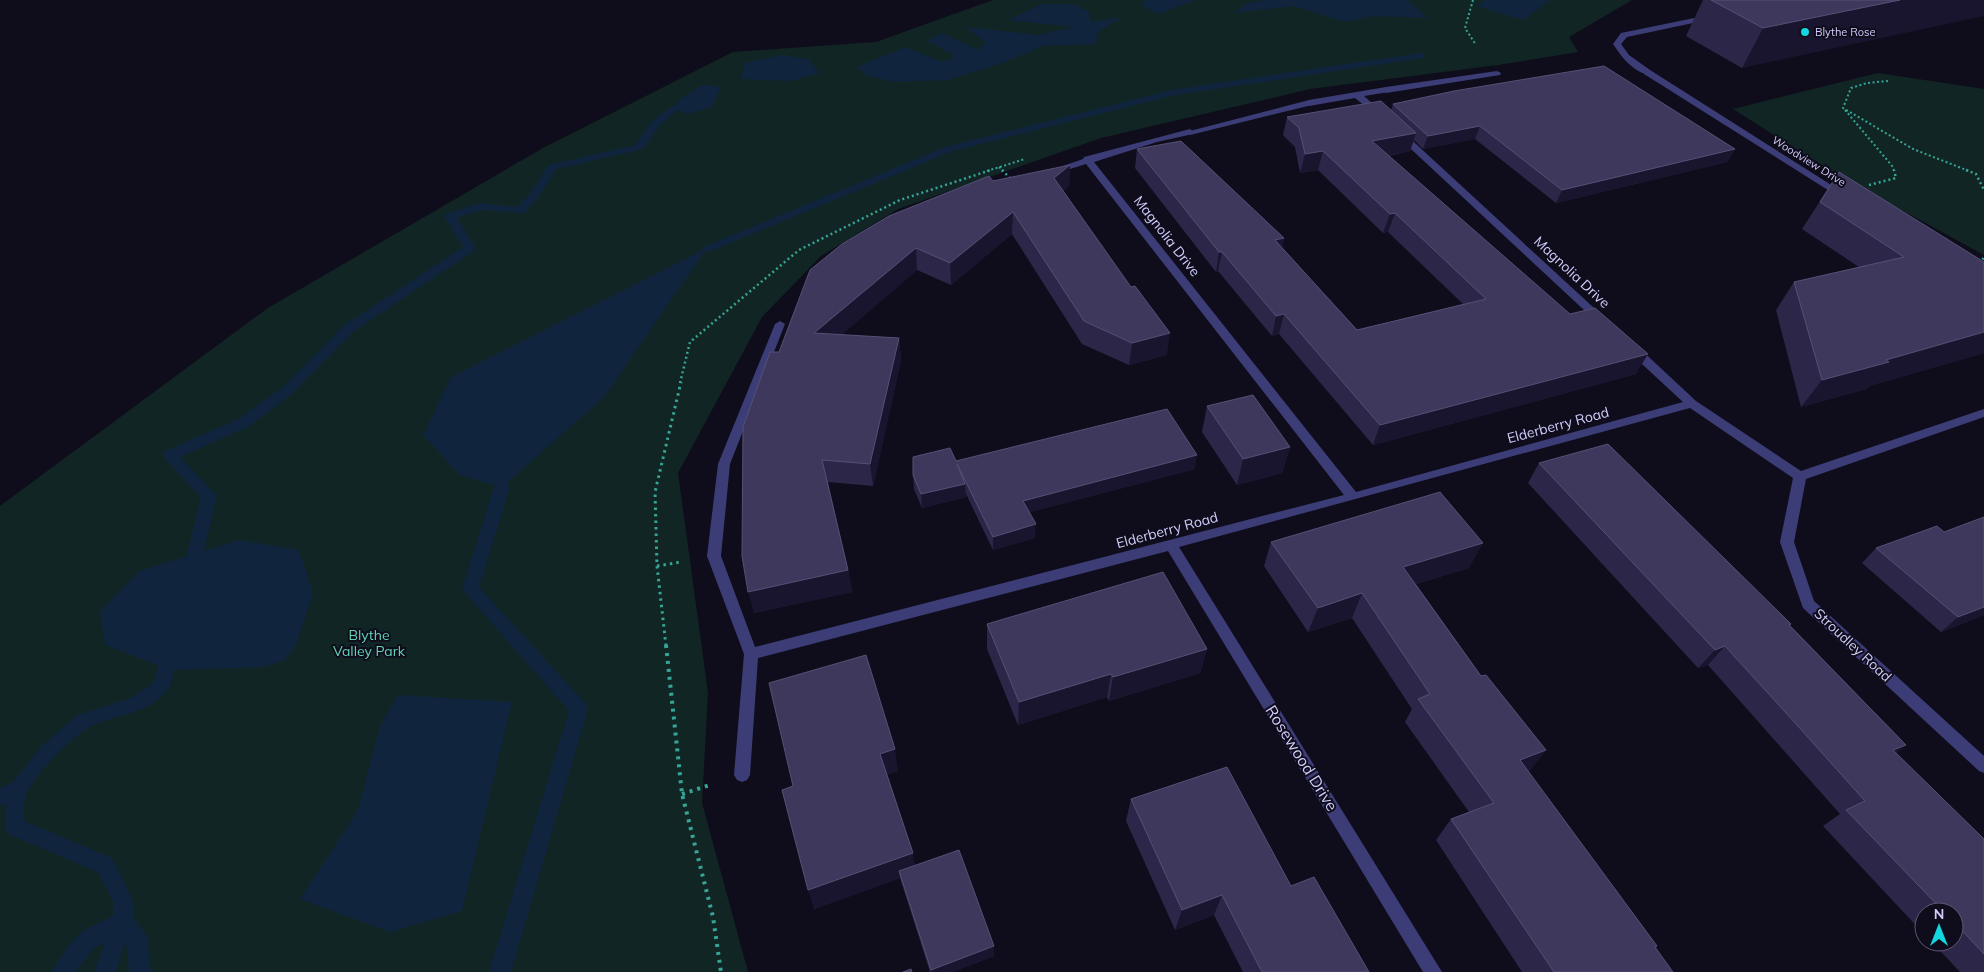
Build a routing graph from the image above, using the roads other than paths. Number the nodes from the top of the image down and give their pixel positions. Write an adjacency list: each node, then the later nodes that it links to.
1 (1719, 15): 6 (street, Woodview Drive)
2 (1497, 74): 3 (street)
3 (1358, 95): 4 (street); 8 (street, Magnolia Drive)
4 (1087, 160): 5 (street); 13 (street, Magnolia Drive)
5 (1016, 184)
6 (1850, 200)
7 (780, 324): 15 (street)
8 (1612, 330)
9 (1627, 344): 10 (street)
10 (1692, 404): 12 (street); 13 (street, Elderberry Road)
11 (1984, 413): 12 (street)
12 (1800, 476): 16 (street, Stroudley Road)
13 (1353, 497): 14 (street, Elderberry Road)
14 (1171, 544): 15 (street, Elderberry Road); 18 (street, Rosewood Drive)
15 (751, 654): 17 (street)
16 (1984, 766)
17 (742, 776)
18 (1433, 972)

